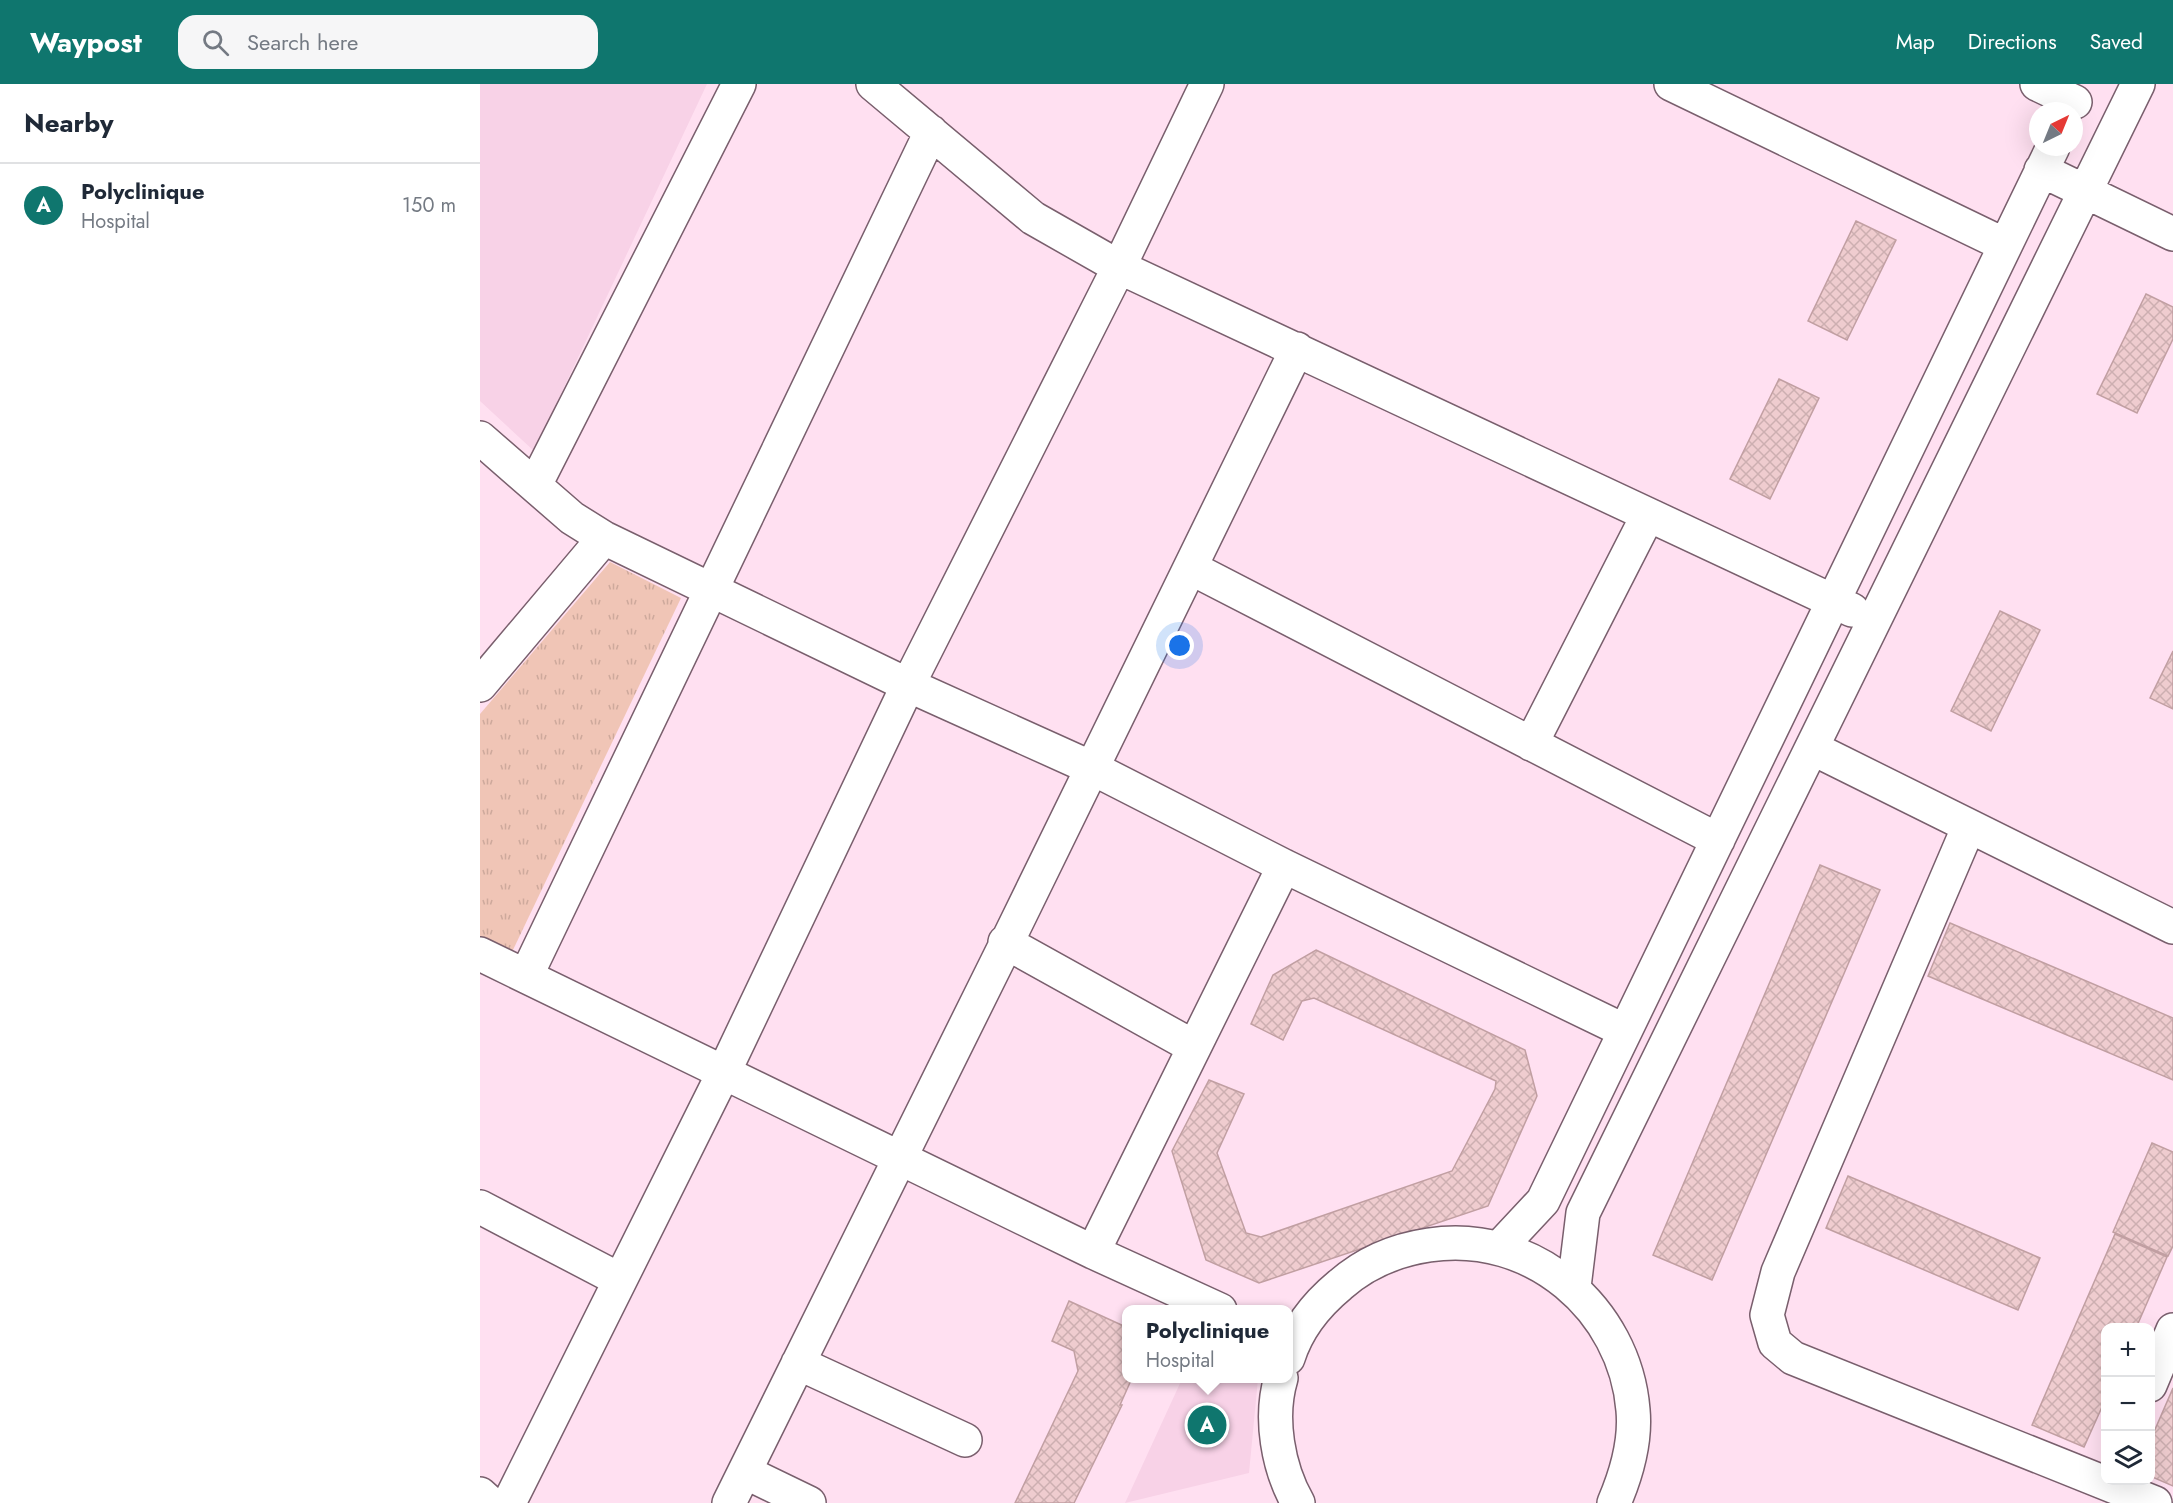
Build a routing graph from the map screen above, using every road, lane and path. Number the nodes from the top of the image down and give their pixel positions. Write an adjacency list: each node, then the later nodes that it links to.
1 (739, 84): 16 (street)
2 (873, 84): 8 (street)
3 (1207, 84): 13 (street)
4 (1671, 84): 12 (street)
5 (2037, 84): 7 (street)
6 (2138, 84): 10 (street)
7 (2076, 99)
8 (931, 132): 13 (street); 20 (street)
9 (2047, 159): 10 (street); 12 (street)
10 (2085, 192): 11 (street); 22 (street)
11 (2173, 234)
12 (2005, 245): 21 (street)
13 (1119, 267): 14 (street); 24 (street)
14 (1296, 349): 17 (street); 19 (street)
15 (480, 438): 16 (street)
16 (535, 486): 18 (street)
17 (1648, 515): 21 (street); 25 (street)
18 (604, 538): 20 (street); 23 (street)
19 (1191, 568): 25 (street); 27 (street)
20 (711, 590): 24 (street); 34 (street)
21 (1833, 602): 22 (street); 29 (street)
22 (1875, 619): 26 (street)
23 (480, 685)
24 (908, 685): 27 (street); 37 (street)
25 (1531, 744): 29 (street)
26 (1812, 748): 28 (street); 43 (street)
27 (1094, 769): 30 (street); 32 (street)
28 (1969, 826): 31 (street); 52 (street)
29 (1718, 840): 35 (street)
30 (1284, 866): 35 (street); 36 (street)
31 (2173, 927)
32 (1005, 942): 36 (street); 38 (street)
33 (480, 954): 34 (street)
34 (526, 976): 37 (street)
35 (1625, 1031): 40 (street)
36 (1194, 1047): 41 (street)
37 (724, 1072): 38 (street); 42 (street)
38 (899, 1158): 41 (street); 47 (street)
39 (480, 1207): 42 (street)
40 (1500, 1247): 43 (street); 46 (street)
41 (1092, 1252): 44 (street)
42 (620, 1280): 56 (street)
43 (1574, 1287): 60 (street)
44 (1209, 1305)
45 (2173, 1330): 48 (street)
46 (1293, 1342)
47 (798, 1363): 50 (street); 51 (street)
48 (2154, 1377)
49 (1280, 1383): 59 (street)
50 (965, 1440)
51 (745, 1472): 57 (street); 58 (street)
52 (2101, 1478)
53 (2117, 1485): 61 (street)
54 (480, 1494): 55 (street)
55 (490, 1503)
56 (509, 1503)
57 (729, 1503)
58 (809, 1503)
59 (1298, 1503)
60 (1615, 1503)
61 (2156, 1503)

